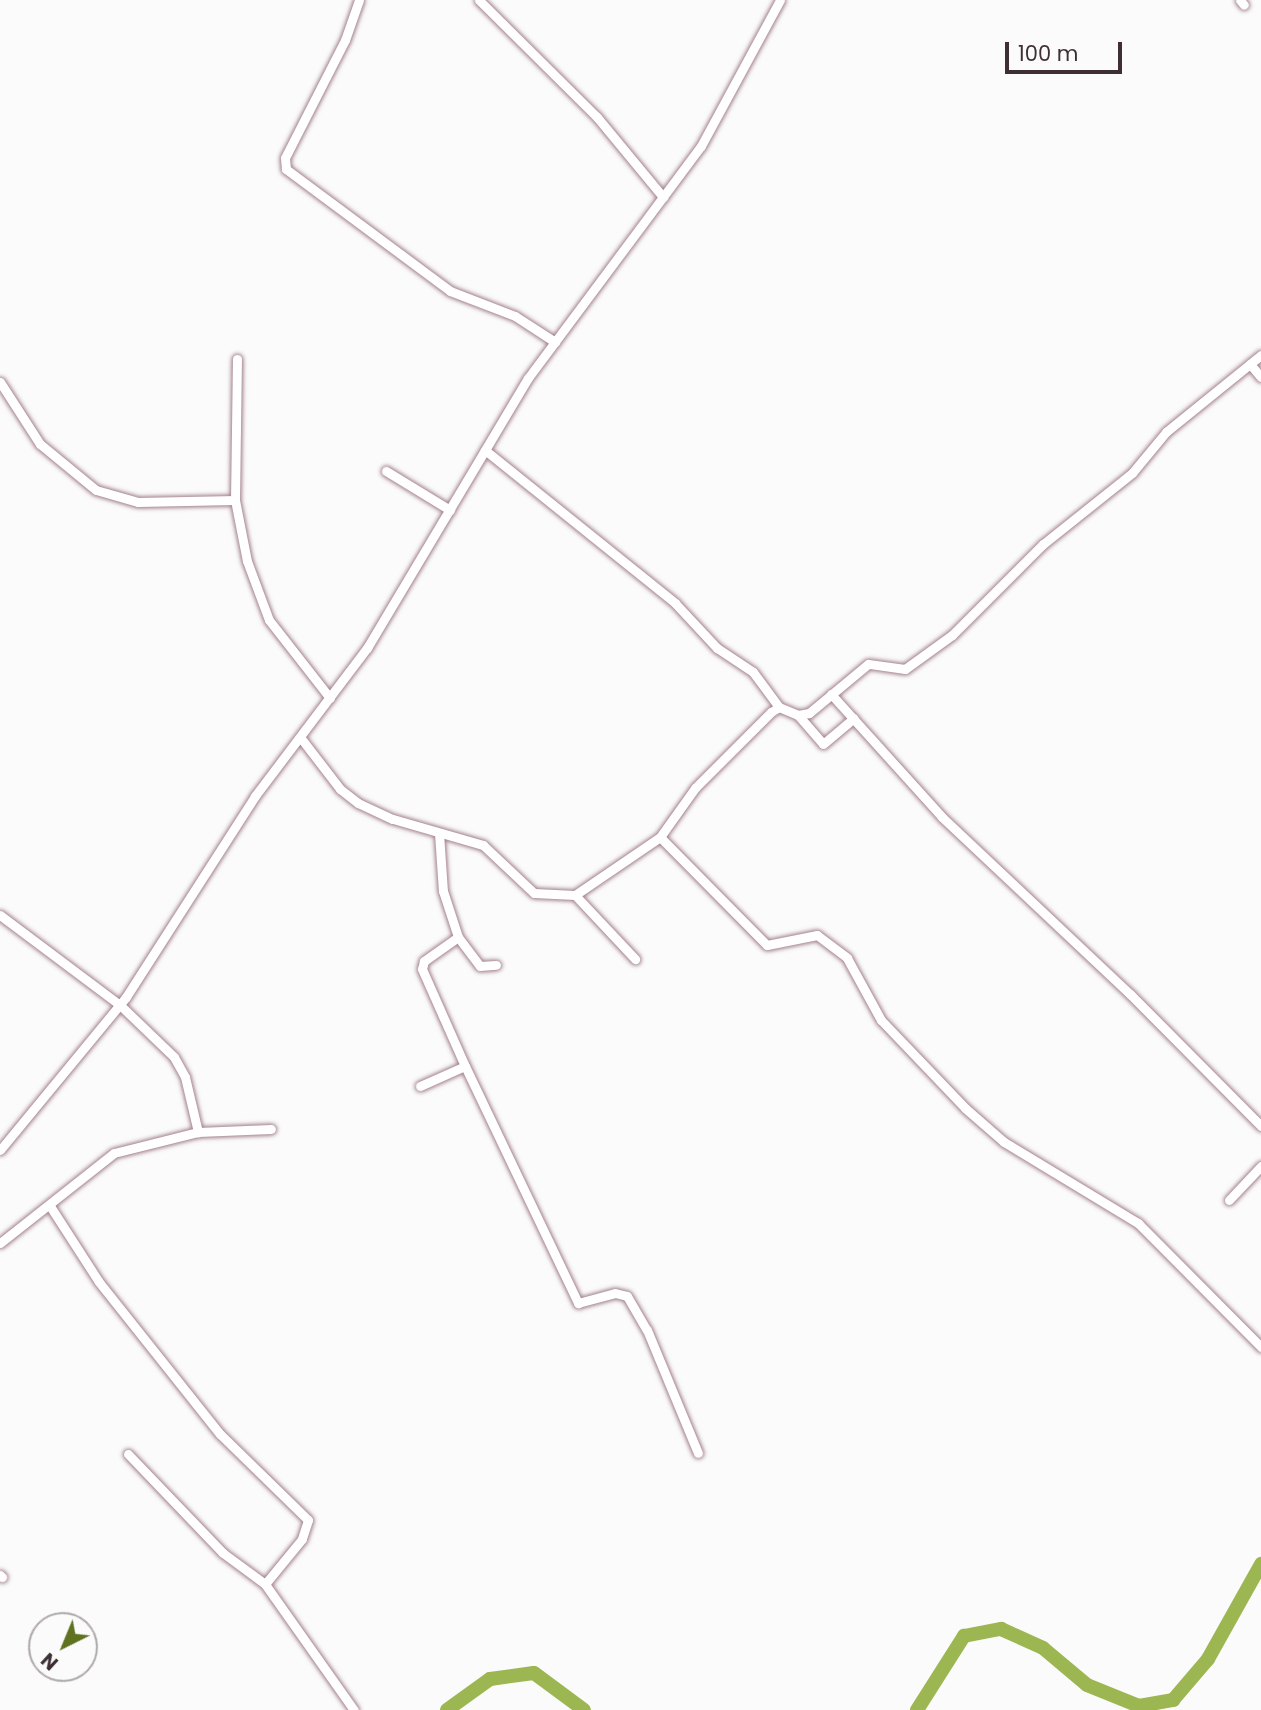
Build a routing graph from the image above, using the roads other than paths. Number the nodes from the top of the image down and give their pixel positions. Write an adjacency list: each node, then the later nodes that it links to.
1 (359, 0): 5 (street)
2 (479, 0): 4 (street)
3 (780, 0): 4 (street)
4 (663, 197): 5 (street)
5 (555, 342): 11 (street)
6 (1261, 355): 8 (street)
7 (237, 359): 13 (street)
8 (1250, 364): 9 (street); 15 (street)
9 (1261, 377)
10 (0, 382): 13 (street)
11 (485, 450): 14 (street); 17 (street)
12 (386, 471): 14 (street)
13 (236, 500): 16 (street)
14 (450, 510): 16 (street)
15 (831, 694): 18 (street); 19 (street)
16 (330, 698): 20 (street)
17 (779, 707): 18 (street); 22 (street)
18 (798, 715): 19 (street)
19 (854, 718): 31 (street)
20 (300, 737): 21 (street); 28 (street)
21 (439, 833): 23 (street); 25 (street)
22 (660, 837): 23 (street); 39 (street)
23 (575, 895): 26 (street)
24 (0, 915): 28 (street)
25 (458, 937): 27 (street); 29 (street)
26 (635, 959)
27 (496, 965)
28 (120, 1005): 33 (street); 34 (street)
29 (465, 1066): 30 (street); 40 (street)
30 (420, 1086)
31 (1261, 1126)
32 (271, 1129): 33 (street)
33 (198, 1132): 37 (street)
34 (0, 1150)
35 (1261, 1166): 36 (street)
36 (1229, 1200)
37 (50, 1206): 38 (street); 42 (street)
38 (0, 1243)
39 (1261, 1347)
40 (698, 1453)
41 (128, 1454): 42 (street)
42 (265, 1584): 43 (street)
43 (354, 1710)

